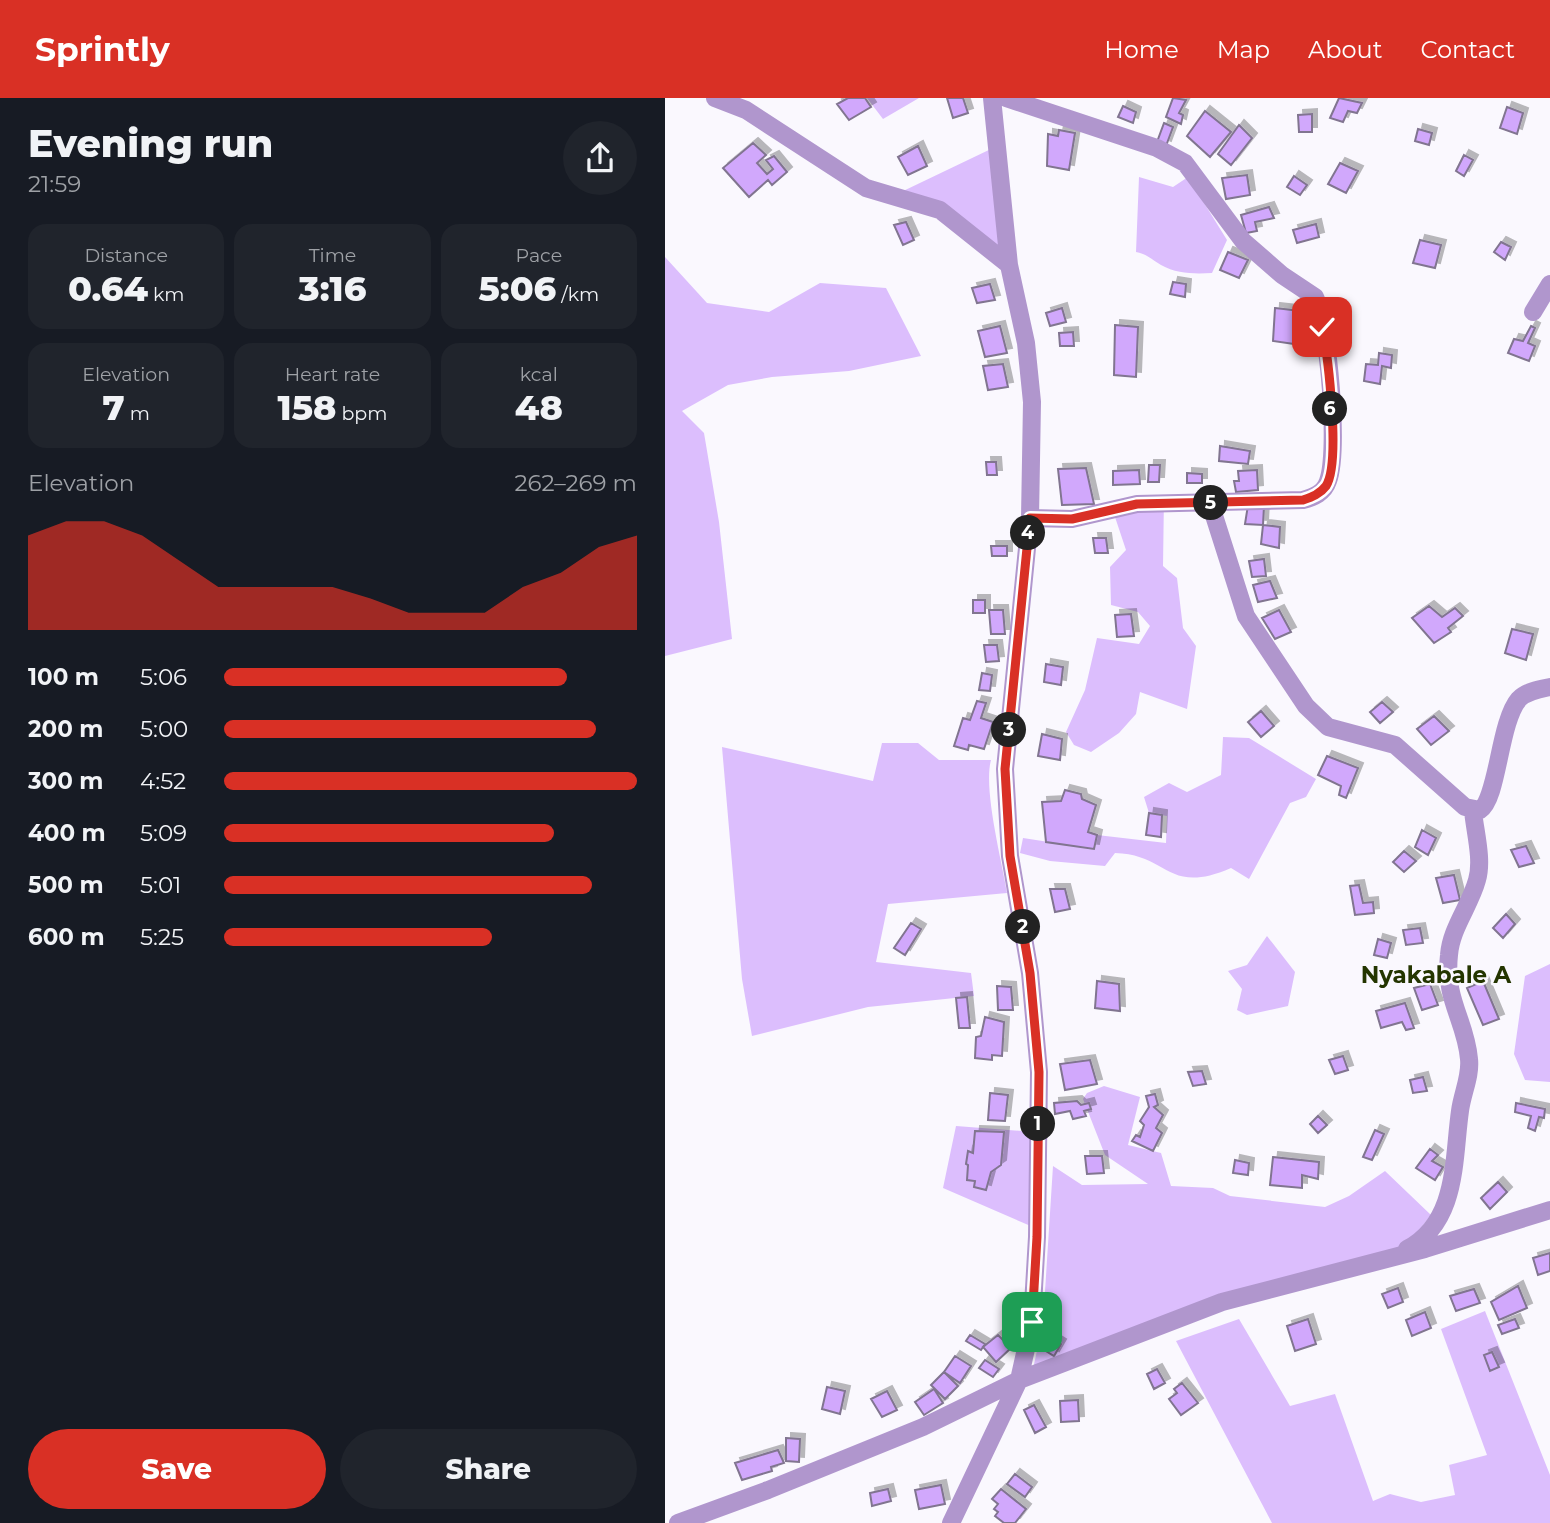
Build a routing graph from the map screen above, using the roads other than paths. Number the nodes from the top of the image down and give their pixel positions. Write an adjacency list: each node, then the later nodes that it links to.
1 (715, 98): 4 (street)
2 (992, 98): 4 (street)
3 (1006, 98): 7 (street)
4 (1009, 265): 8 (street)
5 (1550, 284): 6 (street)
6 (1534, 312)
7 (1210, 503): 8 (street); 10 (street)
8 (1030, 518): 13 (street)
9 (1550, 687): 10 (street)
10 (1473, 811): 12 (street)
11 (1550, 1210): 12 (street)
12 (1391, 1258): 13 (street)
13 (1019, 1380): 16 (street); 17 (street)
14 (665, 1512): 15 (street)
15 (672, 1523)
16 (678, 1523)
17 (951, 1523)

